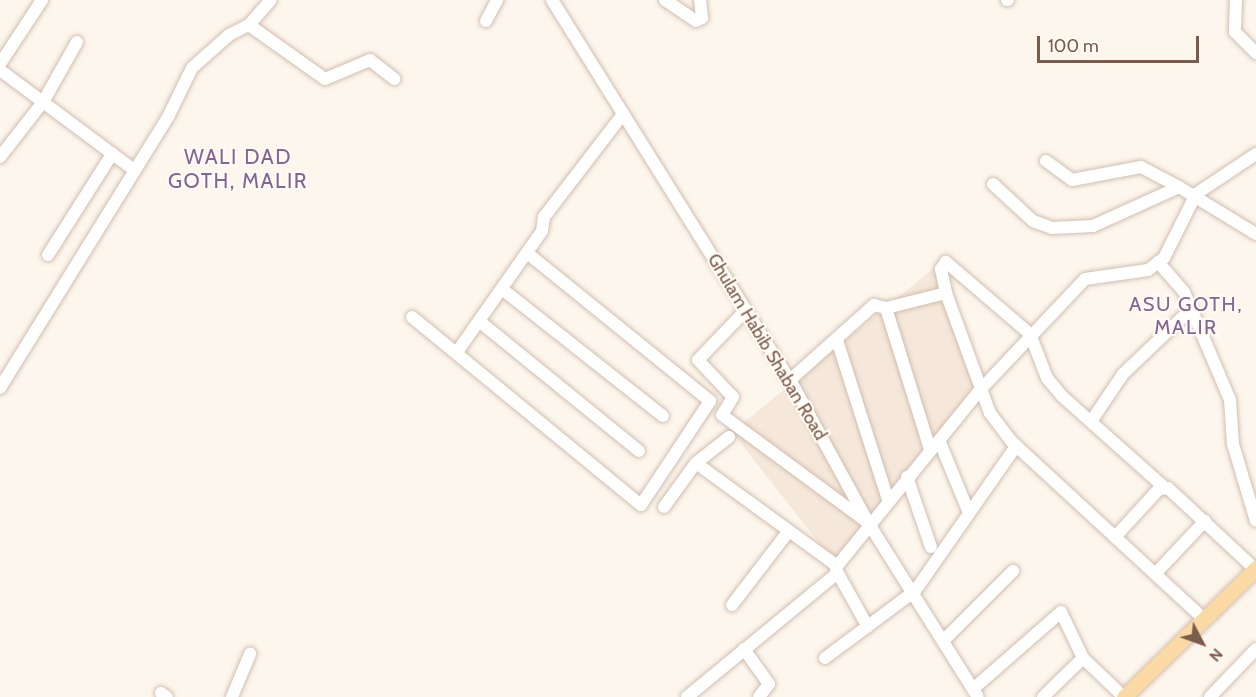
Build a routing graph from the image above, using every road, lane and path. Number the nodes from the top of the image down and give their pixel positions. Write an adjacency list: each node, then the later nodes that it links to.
1 (42, 0): 12 (street)
2 (271, 0): 9 (street)
3 (497, 0): 8 (street)
4 (552, 0): 16 (street, Ghulam Habib Shaban Road)
5 (665, 0): 6 (street)
6 (700, 0)
7 (1236, 0): 11 (street)
8 (486, 21)
9 (249, 26): 14 (street); 21 (street)
10 (77, 42): 15 (street)
11 (1256, 53)
12 (0, 64)
13 (0, 70): 15 (street)
14 (394, 79)
15 (43, 102): 17 (street); 19 (street)
16 (623, 114): 26 (street); 33 (street, Ghulam Habib Shaban Road)
17 (112, 154): 21 (street); 27 (street)
18 (1256, 154): 24 (street)
19 (0, 157)
20 (1046, 161): 23 (street)
21 (133, 169): 40 (street)
22 (993, 184): 23 (street)
23 (1179, 187): 24 (street)
24 (1196, 194): 25 (street); 28 (street)
25 (1256, 234)
26 (526, 253): 29 (street); 38 (street)
27 (48, 255)
28 (1158, 262): 32 (street); 36 (street)
29 (501, 289): 35 (street); 42 (street)
30 (946, 292): 31 (street); 36 (street); 41 (street)
31 (886, 308): 37 (street); 45 (street)
32 (1191, 309): 43 (street); 54 (street)
33 (746, 310): 39 (street, Ghulam Habib Shaban Road); 56 (street)
34 (412, 317): 38 (street)
35 (479, 321): 38 (street); 47 (street)
36 (1030, 334): 41 (street); 43 (street)
37 (837, 340): 39 (street); 51 (street)
38 (456, 352)
39 (790, 380): 56 (street, Ghulam Habib Shaban Road)
40 (0, 388)
41 (981, 389): 45 (street); 46 (street)
42 (663, 416)
43 (1092, 420): 50 (street)
44 (729, 437): 48 (street)
45 (934, 445): 49 (street); 53 (street)
46 (1016, 446): 53 (street); 58 (street)
47 (639, 451)
48 (696, 463): 52 (street); 57 (street)
49 (907, 477): 51 (street); 59 (street)
50 (1164, 487): 55 (street); 58 (street)
51 (888, 500): 56 (street)
52 (664, 507)
53 (969, 513): 64 (street)
54 (1256, 521)
55 (1205, 522): 60 (street); 63 (street)
56 (869, 524): 61 (street); 64 (street, Ghulam Habib Shaban Road)
57 (788, 532): 61 (street); 65 (street)
58 (1115, 537): 63 (street)
59 (931, 547)
60 (1256, 569): 66 (main road)
61 (836, 571): 67 (street); 70 (street)
62 (1013, 571): 68 (street)
63 (1155, 574): 66 (street)
64 (915, 591): 67 (street); 68 (street, Ghulam Habib Shaban Road)
65 (732, 605)
66 (1204, 619): 79 (main road)
67 (868, 627): 72 (street)
68 (945, 640): 74 (street, Ghulam Habib Shaban Road)
69 (1256, 648): 80 (street)
70 (744, 649): 76 (street); 77 (street)
71 (250, 654): 75 (street)
72 (825, 658)
73 (1083, 658): 74 (street); 78 (street); 79 (street)
74 (975, 693)
75 (232, 697)
76 (687, 697)
77 (759, 697)
78 (1043, 697)
79 (1124, 697)
80 (1210, 697)

